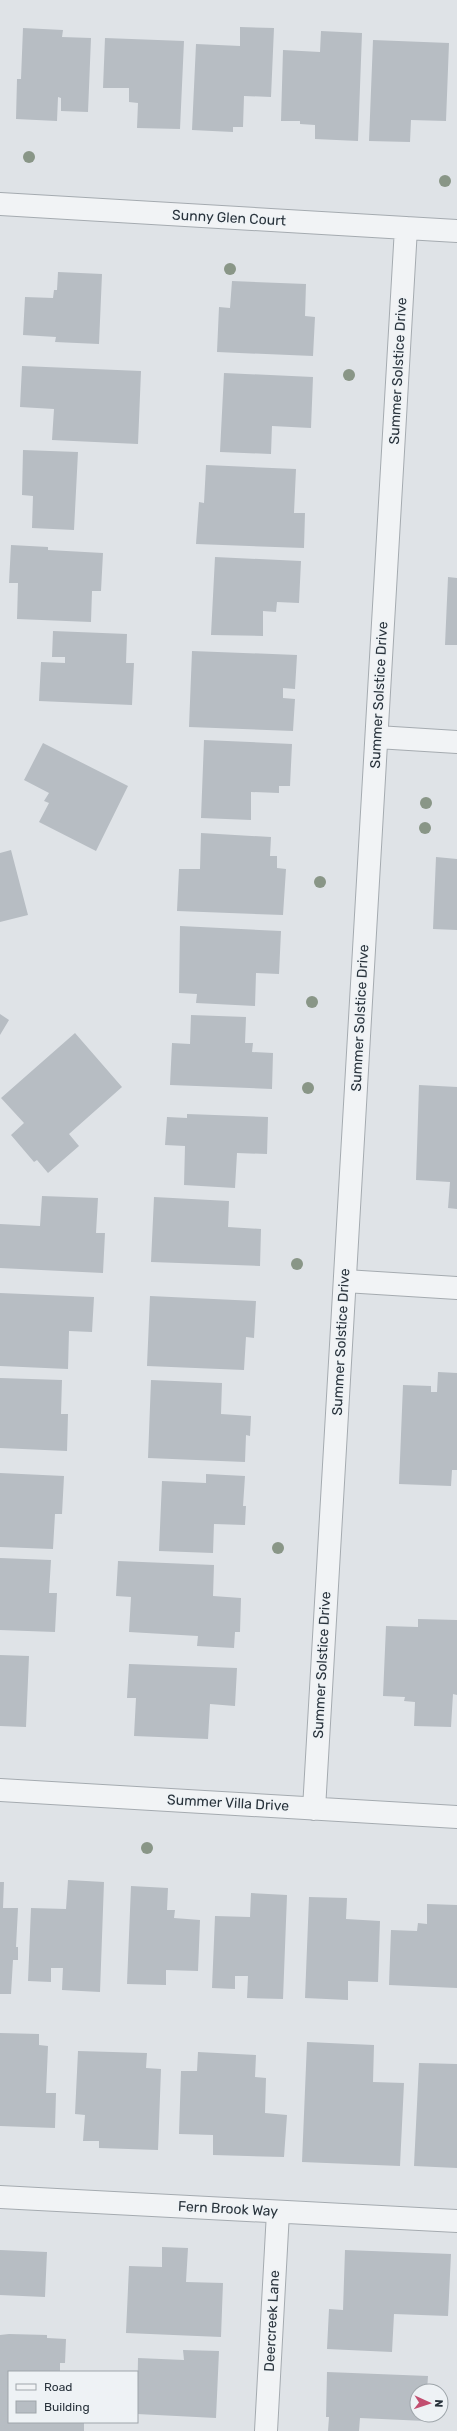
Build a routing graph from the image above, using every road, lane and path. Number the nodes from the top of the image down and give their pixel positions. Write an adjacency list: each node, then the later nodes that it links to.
1 (0, 204): 2 (street, Sunny Glen Court)
2 (406, 228): 3 (street, Sunny Glen Court); 4 (street, Summer Solstice Drive)
3 (457, 231)
4 (377, 737): 5 (street); 6 (street, Summer Solstice Drive)
5 (457, 742)
6 (345, 1281): 7 (street); 9 (street, Summer Solstice Drive)
7 (457, 1288)
8 (0, 1790): 9 (street, Summer Villa Drive)
9 (314, 1808): 10 (street, Summer Villa Drive)
10 (457, 1817)
11 (0, 2197): 12 (street, Fern Brook Way)
12 (278, 2212): 13 (street, Fern Brook Way); 14 (street, Deercreek Lane)
13 (457, 2221)
14 (266, 2431)

